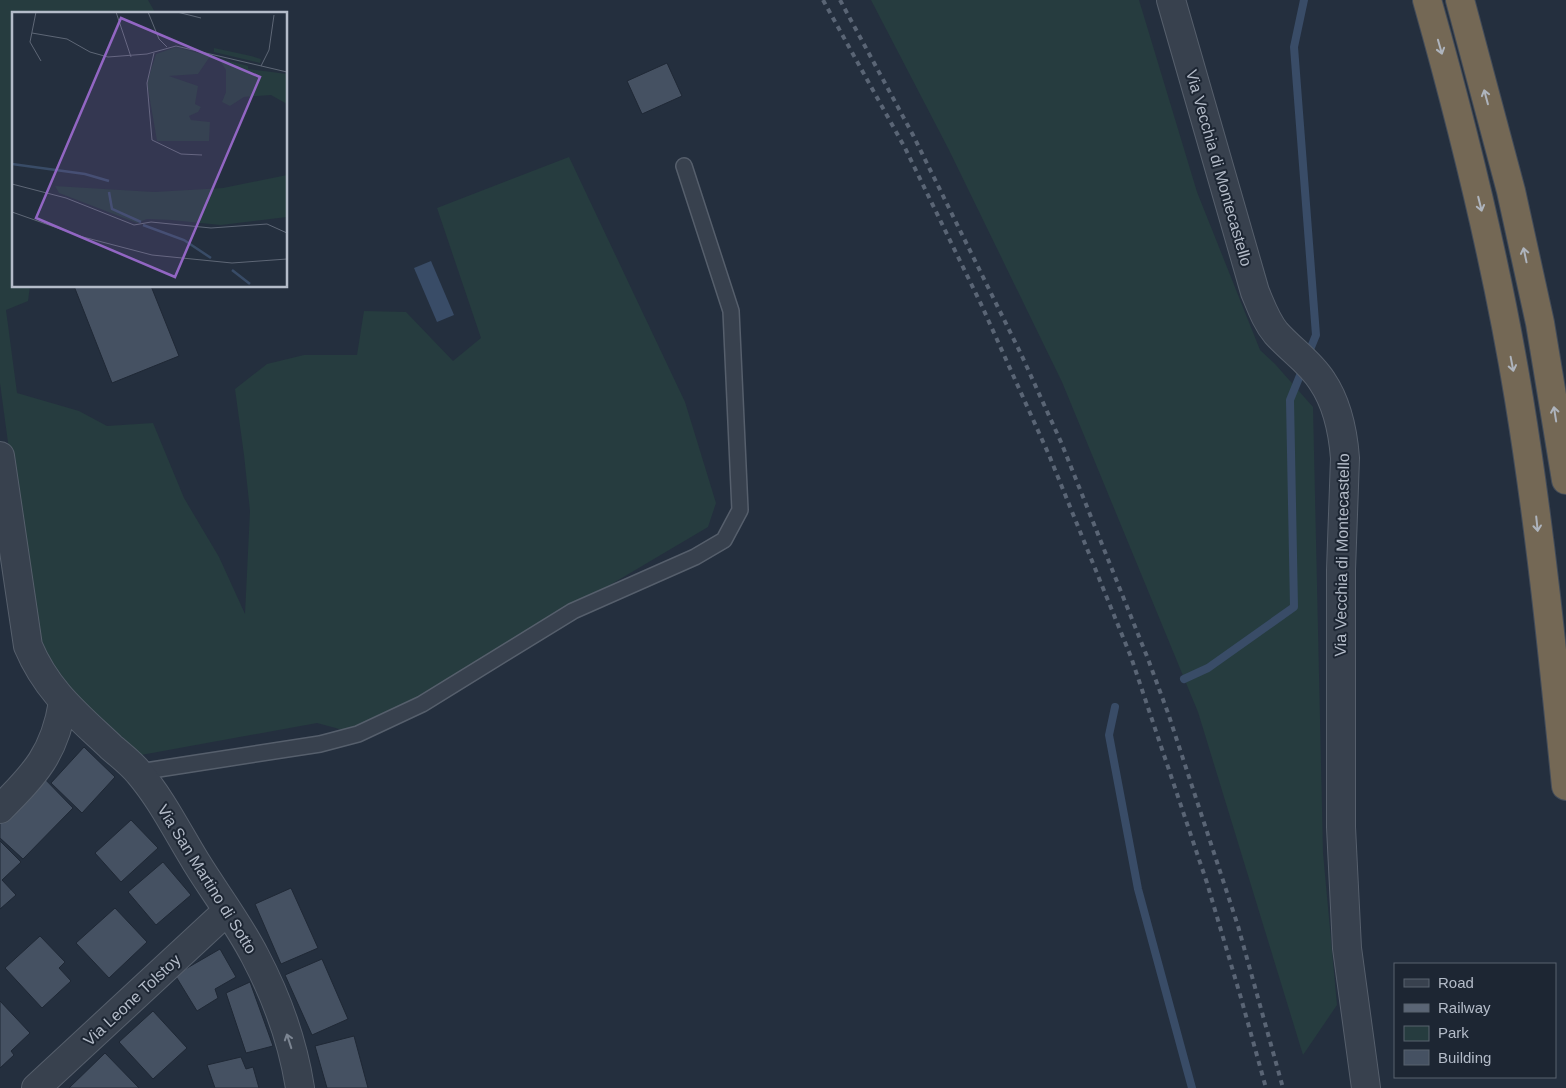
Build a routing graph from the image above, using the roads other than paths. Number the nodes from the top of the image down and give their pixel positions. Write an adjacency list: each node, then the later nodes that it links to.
1 (1171, 0): 14 (street, Via Vecchia di Montecastello)
2 (1427, 0): 9 (highway, one-way to 9)
3 (1460, 0): 6 (highway, one-way to 3)
4 (684, 166): 8 (lane)
5 (0, 456): 7 (street, Via San Martino di Sotto)
6 (1566, 480)
7 (63, 702): 8 (street, Via San Martino di Sotto); 10 (street)
8 (139, 772): 11 (street, Via San Martino di Sotto)
9 (1566, 786)
10 (0, 809)
11 (227, 911): 12 (street, Via Leone Tolstoy); 13 (street, Via San Martino di Sotto, one-way to 11)
12 (36, 1088)
13 (300, 1088)
14 (1366, 1088)

